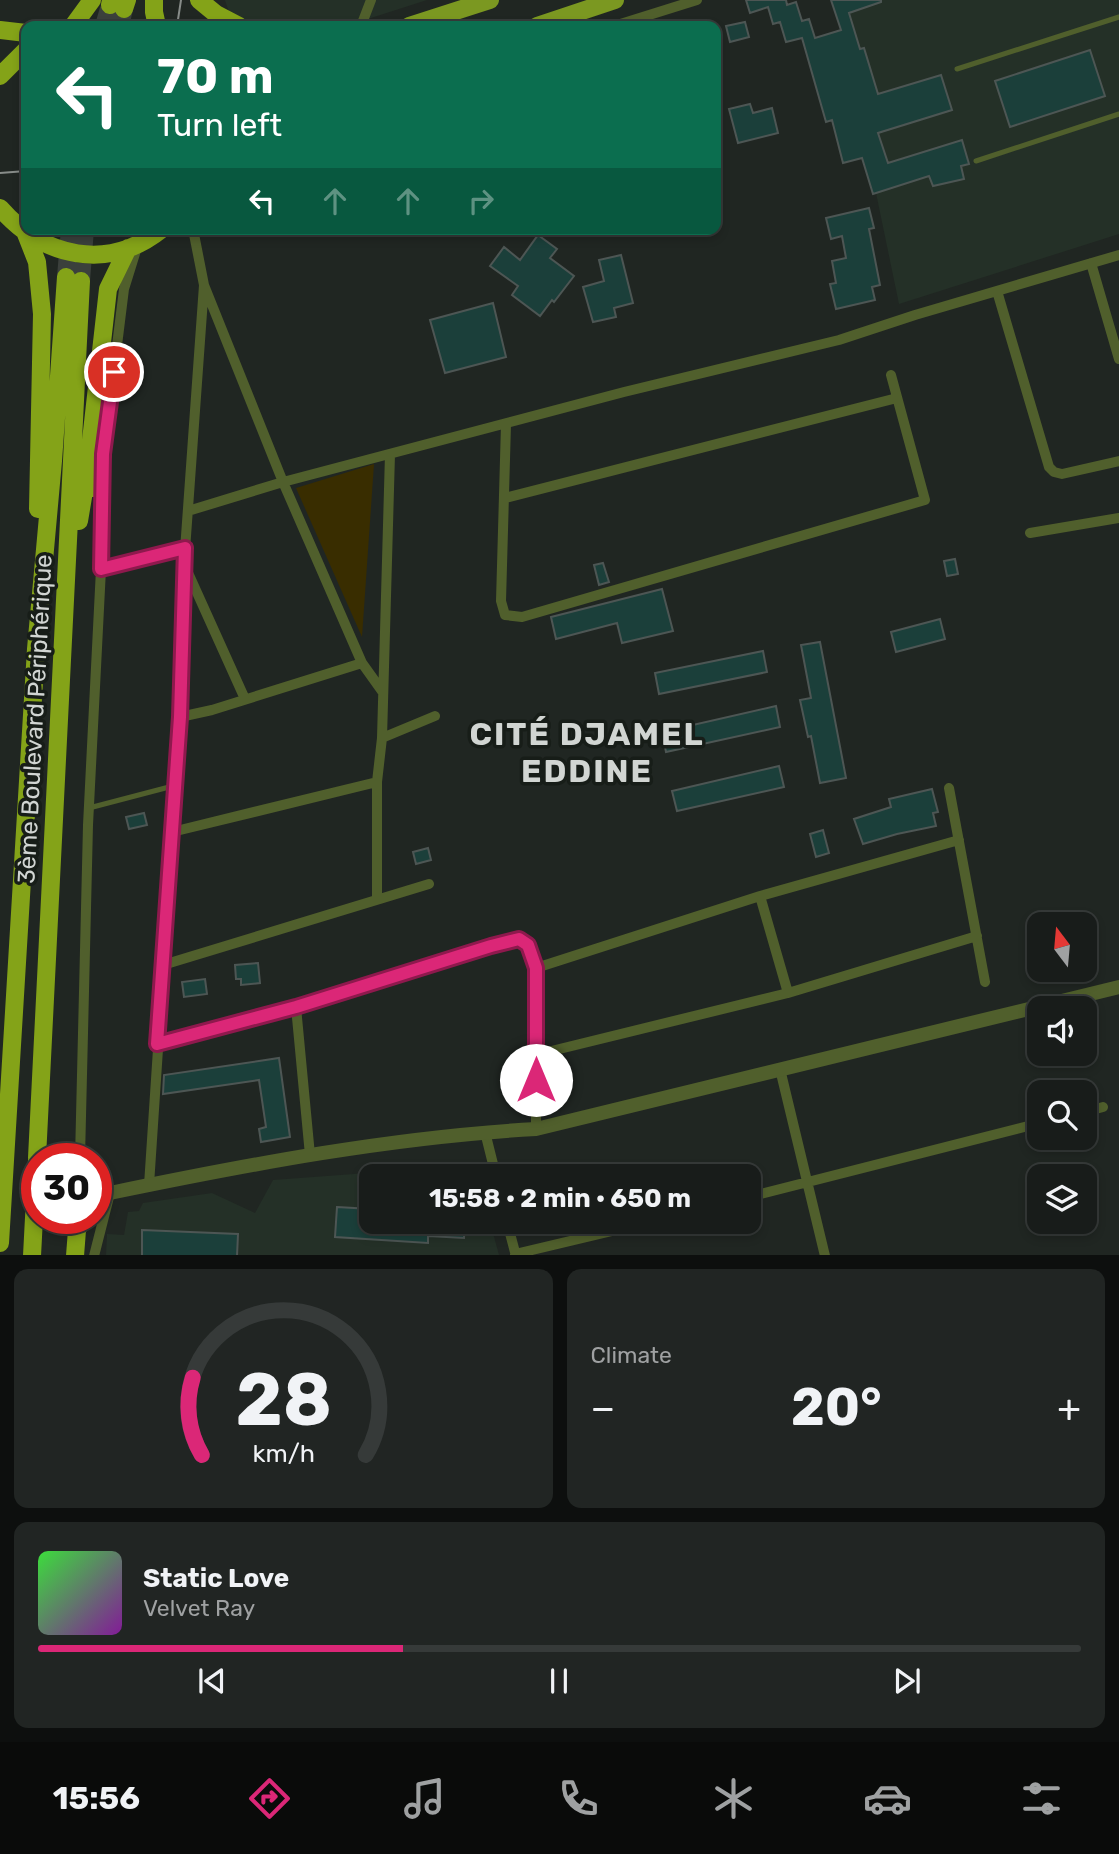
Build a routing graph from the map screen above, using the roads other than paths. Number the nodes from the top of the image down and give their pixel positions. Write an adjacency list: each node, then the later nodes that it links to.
1 (92, 0): 9 (highway)
2 (154, 0): 10 (highway)
3 (199, 0): 11 (highway)
4 (371, 0): 12 (street)
5 (490, 0): 13 (main road)
6 (615, 0): 14 (main road)
7 (697, 0): 15 (street)
8 (1119, 17): 19 (lane)
9 (77, 21)
10 (156, 21)
11 (229, 21)
12 (363, 21)
13 (425, 21)
14 (552, 21)
15 (630, 21)
16 (0, 30): 17 (highway)
17 (21, 32)
18 (21, 55): 20 (highway)
19 (957, 69)
20 (0, 76)
21 (1119, 114): 22 (lane)
22 (976, 161)
23 (0, 208): 24 (highway)
24 (14, 225): 50 (highway)
25 (30, 235): 28 (highway)
26 (152, 235): 28 (highway)
27 (194, 235): 31 (street)
28 (133, 246): 37 (street); 44 (highway)
29 (1119, 255): 30 (street)
30 (1091, 264): 32 (street); 33 (street)
31 (204, 285): 40 (street); 42 (street)
32 (997, 291): 36 (street); 39 (street)
33 (1119, 359)
34 (891, 375): 35 (street)
35 (897, 398): 41 (street); 41 (street)
36 (506, 424): 38 (street); 41 (street)
37 (103, 454): 44 (highway); 49 (street)
38 (390, 454): 40 (street); 52 (street)
39 (1119, 461)
40 (284, 482): 42 (street); 51 (street)
41 (505, 498)
42 (188, 510): 46 (street)
43 (1119, 518): 45 (street)
44 (79, 520): 48 (highway)
45 (1030, 533)
46 (185, 548): 47 (street); 49 (lane)
47 (184, 564): 53 (street); 55 (street)
48 (67, 565): 50 (highway, 3ème Boulevard Périphérique); 81 (highway, 3ème Boulevard Périphérique)
49 (101, 569): 60 (street)
50 (36, 649): 94 (highway, 3ème Boulevard Périphérique)
51 (362, 663): 52 (street); 53 (street)
52 (382, 691): 56 (street)
53 (245, 699): 55 (street)
54 (435, 716): 56 (street)
55 (180, 717): 58 (street)
56 (382, 738): 57 (street)
57 (377, 782): 61 (street); 65 (street)
58 (173, 786): 60 (lane); 61 (street)
59 (949, 788): 62 (street)
60 (89, 808): 82 (street)
61 (172, 832): 67 (street)
62 (959, 839): 64 (street); 66 (street)
63 (429, 884): 65 (street)
64 (760, 896): 68 (street); 71 (street)
65 (377, 899): 67 (street)
66 (977, 936): 69 (street); 71 (street)
67 (163, 965): 73 (street)
68 (536, 968): 72 (street); 74 (street)
69 (985, 982)
70 (1119, 987): 75 (street)
71 (788, 993): 74 (street)
72 (296, 1007): 73 (street); 83 (street)
73 (157, 1044): 86 (street)
74 (535, 1055): 79 (street)
75 (780, 1069): 79 (street); 85 (street)
76 (1103, 1107): 77 (street)
77 (1097, 1109)
78 (1027, 1126): 85 (street)
79 (536, 1129): 80 (street)
80 (485, 1132): 83 (street); 84 (street)
81 (38, 1143)
82 (80, 1143)
83 (310, 1155): 86 (street)
84 (493, 1164)
85 (807, 1183): 88 (street); 99 (street)
86 (149, 1185): 87 (street)
87 (112, 1191)
88 (761, 1194)
89 (33, 1234): 95 (highway, 3ème Boulevard Périphérique)
90 (78, 1234): 96 (highway)
91 (96, 1234): 97 (street)
92 (510, 1234): 98 (street)
93 (601, 1234): 98 (street)
94 (0, 1243)
95 (32, 1255)
96 (75, 1255)
97 (94, 1255)
98 (516, 1255)
99 (825, 1255)

